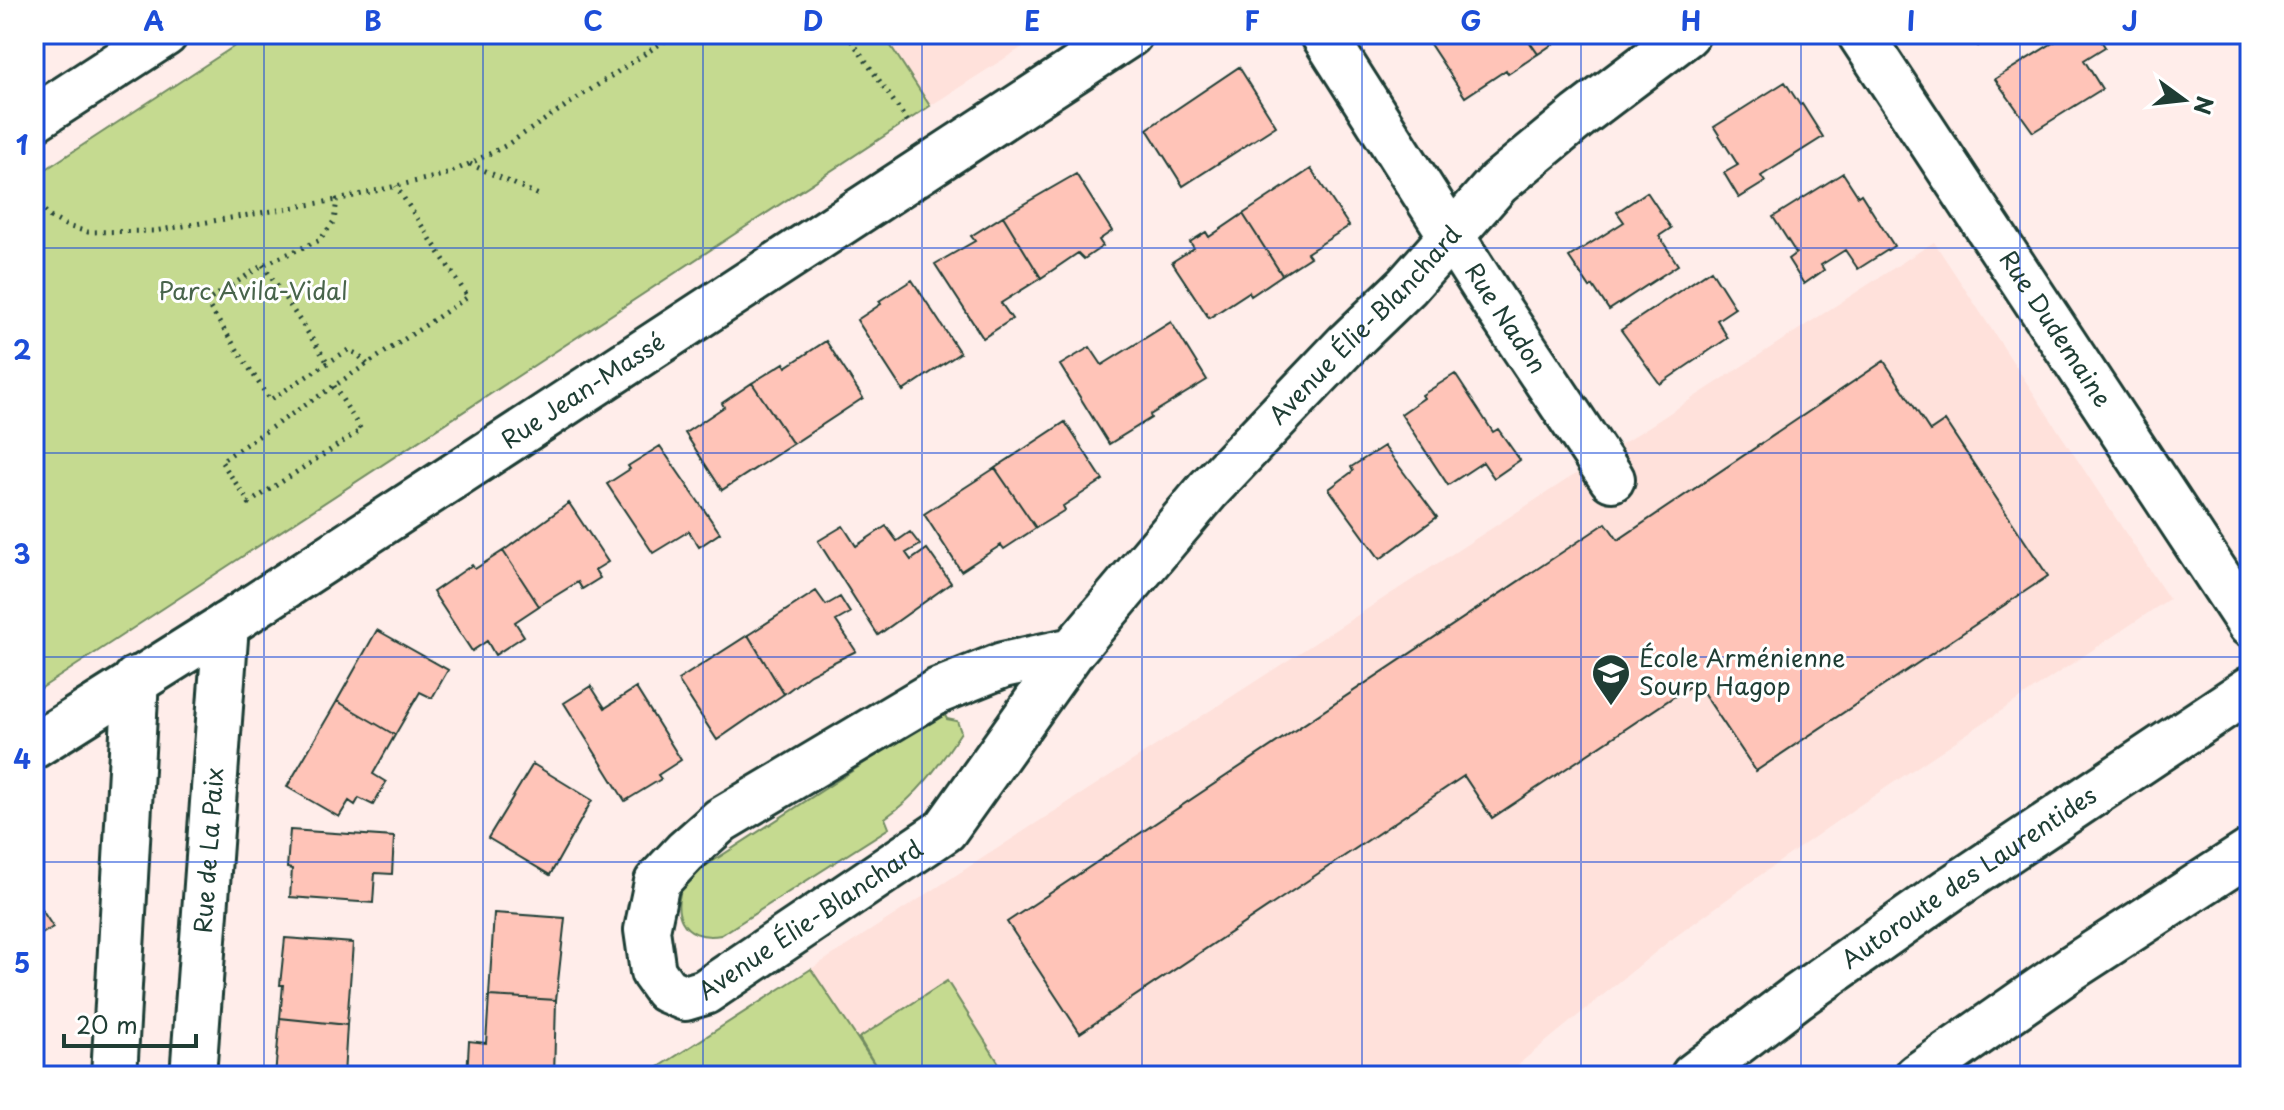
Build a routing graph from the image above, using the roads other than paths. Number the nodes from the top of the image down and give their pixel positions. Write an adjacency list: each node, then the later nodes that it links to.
1 (165, 34): 6 (main road)
2 (1130, 34): 10 (main road, Rue Jean-Massé)
3 (1323, 34): 7 (main road, Rue Nadon)
4 (1687, 34): 7 (main road, Avenue Élie-Blanchard)
5 (1860, 34): 9 (main road, Rue Dudemaine)
6 (34, 119)
7 (1452, 234): 8 (main road, Rue Nadon); 11 (main road, Avenue Élie-Blanchard)
8 (1612, 479)
9 (2245, 616)
10 (226, 625): 12 (main road, Rue Jean-Massé); 17 (main road, Rue de La Paix)
11 (1073, 650): 11 (main road, Avenue Élie-Blanchard)
12 (136, 679): 14 (main road, Rue Jean-Massé); 16 (main road)
13 (2250, 689): 18 (main road, Autoroute des Laurentides)
14 (34, 746)
15 (2250, 852): 19 (main road)
16 (114, 1076)
17 (193, 1076)
18 (1693, 1076)
19 (1917, 1076)

